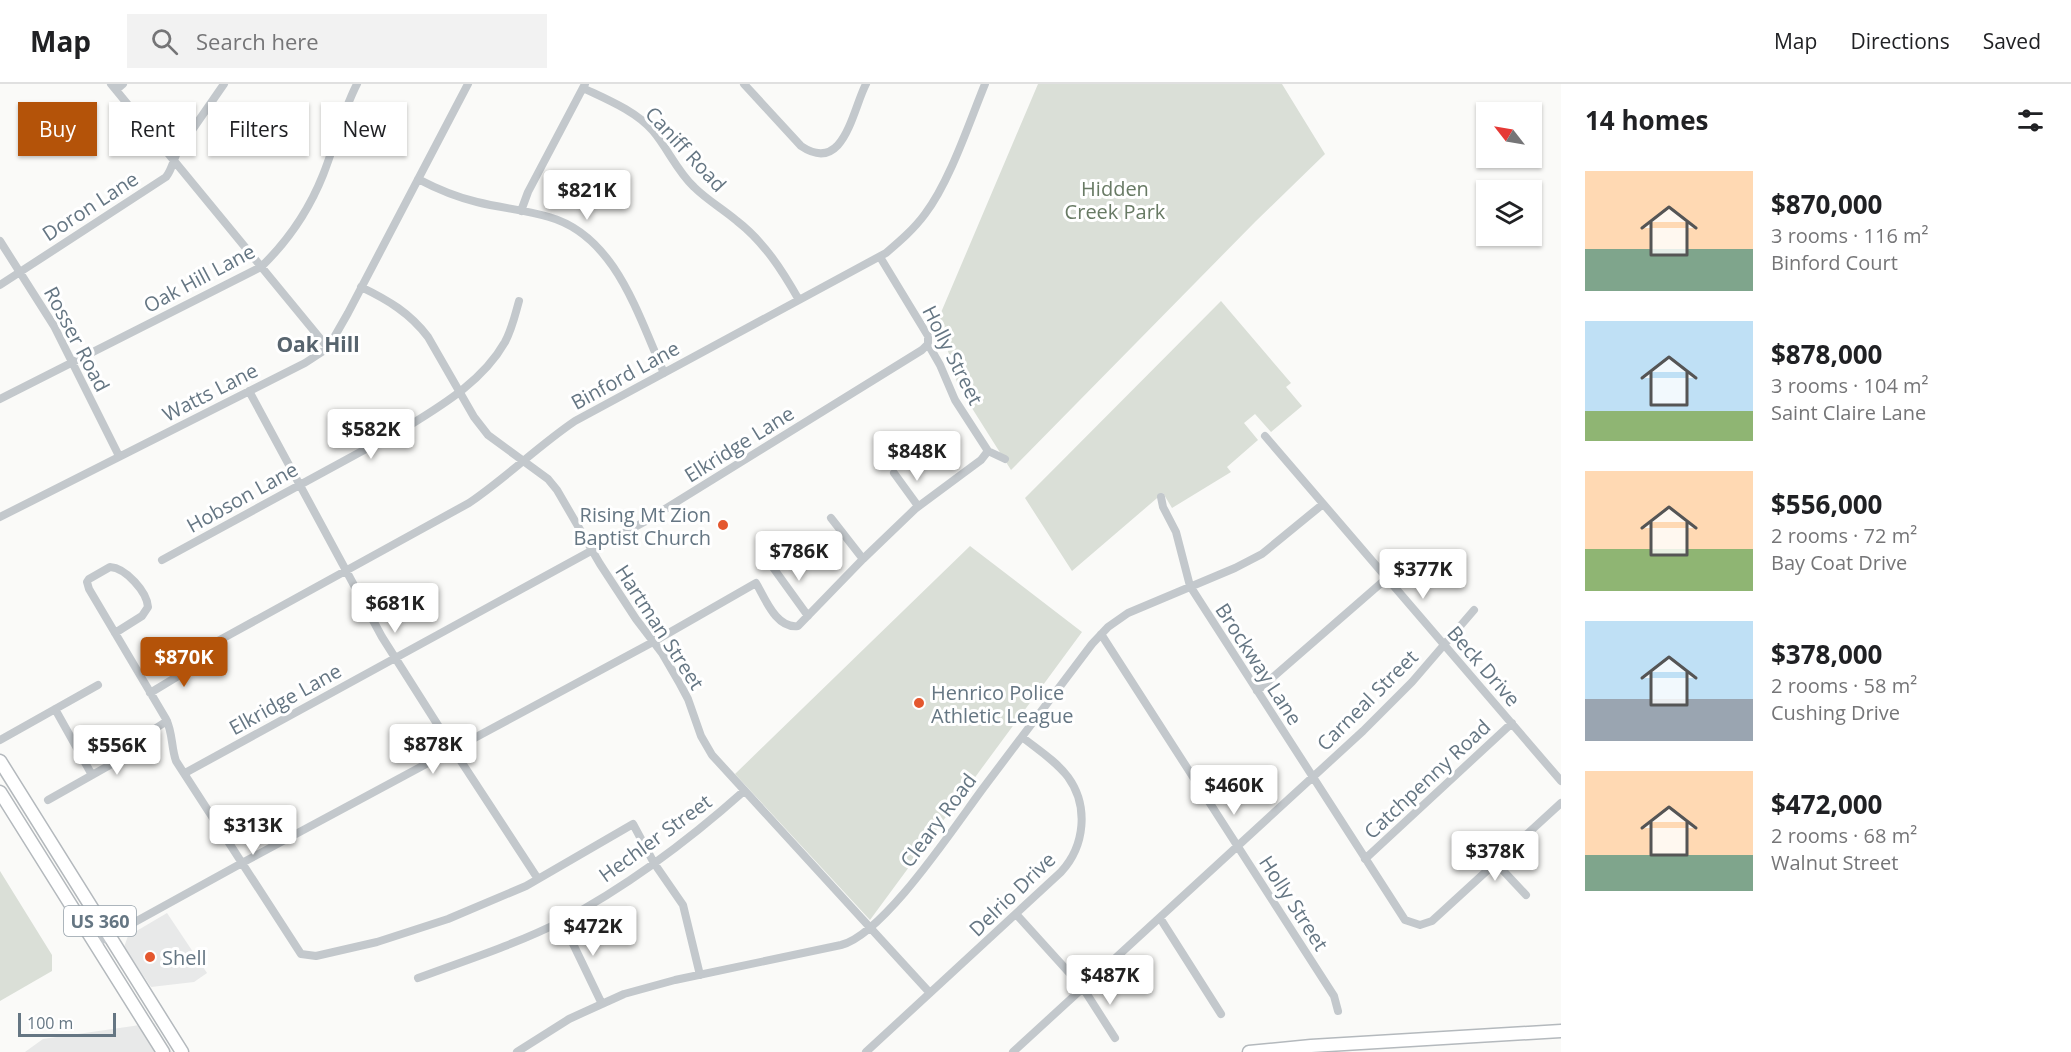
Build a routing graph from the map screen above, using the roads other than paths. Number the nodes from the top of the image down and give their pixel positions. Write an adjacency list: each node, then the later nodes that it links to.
1 (123, 84): 9 (street)
2 (224, 84): 10 (street, Doron Lane)
3 (357, 84): 15 (street, Oak Hill Lane)
4 (468, 84): 11 (street)
5 (744, 84): 6 (street)
6 (866, 84)
7 (985, 84): 14 (street, Binford Lane)
8 (584, 86): 12 (street); 19 (street, Caniff Road)
9 (113, 87): 10 (street)
10 (174, 161): 15 (street); 16 (street, Doron Lane)
11 (418, 179): 12 (street); 18 (street)
12 (521, 211): 24 (street)
13 (0, 241): 16 (street, Rosser Road)
14 (880, 257): 19 (street, Binford Lane); 21 (street, Holly Street)
15 (261, 267): 22 (street); 23 (street, Oak Hill Lane)
16 (20, 272): 17 (street, Doron Lane); 23 (street, Rosser Road)
17 (0, 285)
18 (361, 287): 22 (street); 26 (street, Hartman Street)
19 (799, 300): 24 (street, Binford Lane)
20 (519, 301): 26 (street, Hobson Lane)
21 (928, 344): 29 (street, Holly Street); 40 (street, Elkridge Lane)
22 (328, 348): 25 (street, Watts Lane)
23 (72, 363): 27 (street, Oak Hill Lane); 30 (street, Rosser Road)
24 (664, 373): 32 (street, Binford Lane)
25 (249, 391): 30 (street, Watts Lane); 34 (street)
26 (459, 392): 32 (street, Hartman Street); 34 (street, Hobson Lane)
27 (0, 399)
28 (1265, 436): 36 (street, Beck Drive)
29 (988, 451): 31 (street); 37 (street)
30 (119, 456): 38 (street, Watts Lane)
31 (1005, 459)
32 (523, 462): 40 (street, Hartman Street); 44 (street, Binford Lane)
33 (894, 473): 37 (street)
34 (300, 485): 42 (street, Hobson Lane); 44 (street)
35 (1161, 497): 46 (street, Brockway Lane)
36 (1323, 504): 45 (street, Beck Drive); 46 (street, Cleary Road)
37 (918, 506): 41 (street)
38 (0, 517)
39 (831, 518): 41 (street)
40 (591, 550): 52 (street, Hartman Street); 54 (street, Elkridge Lane)
41 (863, 559): 48 (street)
42 (162, 560)
43 (769, 562): 48 (street)
44 (347, 571): 51 (street, Binford Lane); 54 (street)
45 (1387, 578): 53 (street, Beck Drive); 57 (street)
46 (1190, 586): 50 (street, Cleary Road); 57 (street, Brockway Lane)
47 (1474, 610): 53 (street, Carneal Street)
48 (808, 616): 52 (street)
49 (115, 633): 49 (street); 58 (street)
50 (1101, 634): 62 (street, Cleary Road); 74 (street, Holly Street)
51 (218, 641)
52 (653, 642): 64 (street); 70 (street, Hartman Street)
53 (1445, 645): 61 (street, Beck Drive); 68 (street, Carneal Street)
54 (394, 657): 64 (street); 66 (street, Elkridge Lane)
55 (203, 661): 58 (street)
56 (98, 685): 59 (street)
57 (1257, 691): 68 (street, Brockway Lane)
58 (150, 693): 60 (street)
59 (55, 709): 63 (street); 67 (street)
60 (167, 721): 66 (street); 67 (street)
61 (1512, 723): 69 (street, Beck Drive); 75 (street, Catchpenny Road)
62 (1022, 737): 81 (street, Delrio Drive); 84 (street, Cleary Road)
63 (0, 740)
64 (453, 749): 76 (street); 79 (street)
65 (0, 761): 85 (highway, US 360)
66 (185, 773): 76 (street)
67 (92, 775): 72 (street)
68 (1312, 778): 74 (street, Carneal Street); 75 (street, Brockway Lane)
69 (1561, 781)
70 (744, 791): 77 (street, Hechler Street); 84 (street, Hartman Street)
71 (0, 792): 86 (highway, US 360)
72 (48, 800)
73 (1561, 803): 78 (street)
74 (1238, 846): 82 (street, Carneal Street); 92 (street, Holly Street)
75 (1365, 859): 78 (street, Brockway Lane)
76 (242, 863): 79 (street); 85 (street)
77 (654, 863): 79 (street); 83 (street, Hechler Street); 87 (street)
78 (1496, 863): 80 (street)
79 (538, 879)
80 (1526, 895)
81 (1016, 915): 89 (street); 90 (street, Delrio Drive)
82 (1160, 918): 89 (street, Carneal Street); 93 (street)
83 (562, 921): 88 (street, Hechler Street); 91 (street)
84 (870, 928): 87 (street, Cleary Road); 90 (street, Hartman Street)
85 (110, 936): 86 (street); 97 (highway, US 360)
86 (96, 944): 96 (highway, US 360)
87 (700, 975): 91 (street, Cleary Road)
88 (418, 978)
89 (1083, 988): 95 (street); 100 (street, Carneal Street)
90 (930, 993): 99 (street, Delrio Drive)
91 (602, 1004): 98 (street, Cleary Road)
92 (1338, 1011)
93 (1221, 1014)
94 (1561, 1031): 101 (highway)
95 (1115, 1038)
96 (163, 1052)
97 (182, 1052)
98 (517, 1052)
99 (866, 1052)
100 (1013, 1052)
101 (1249, 1052)

